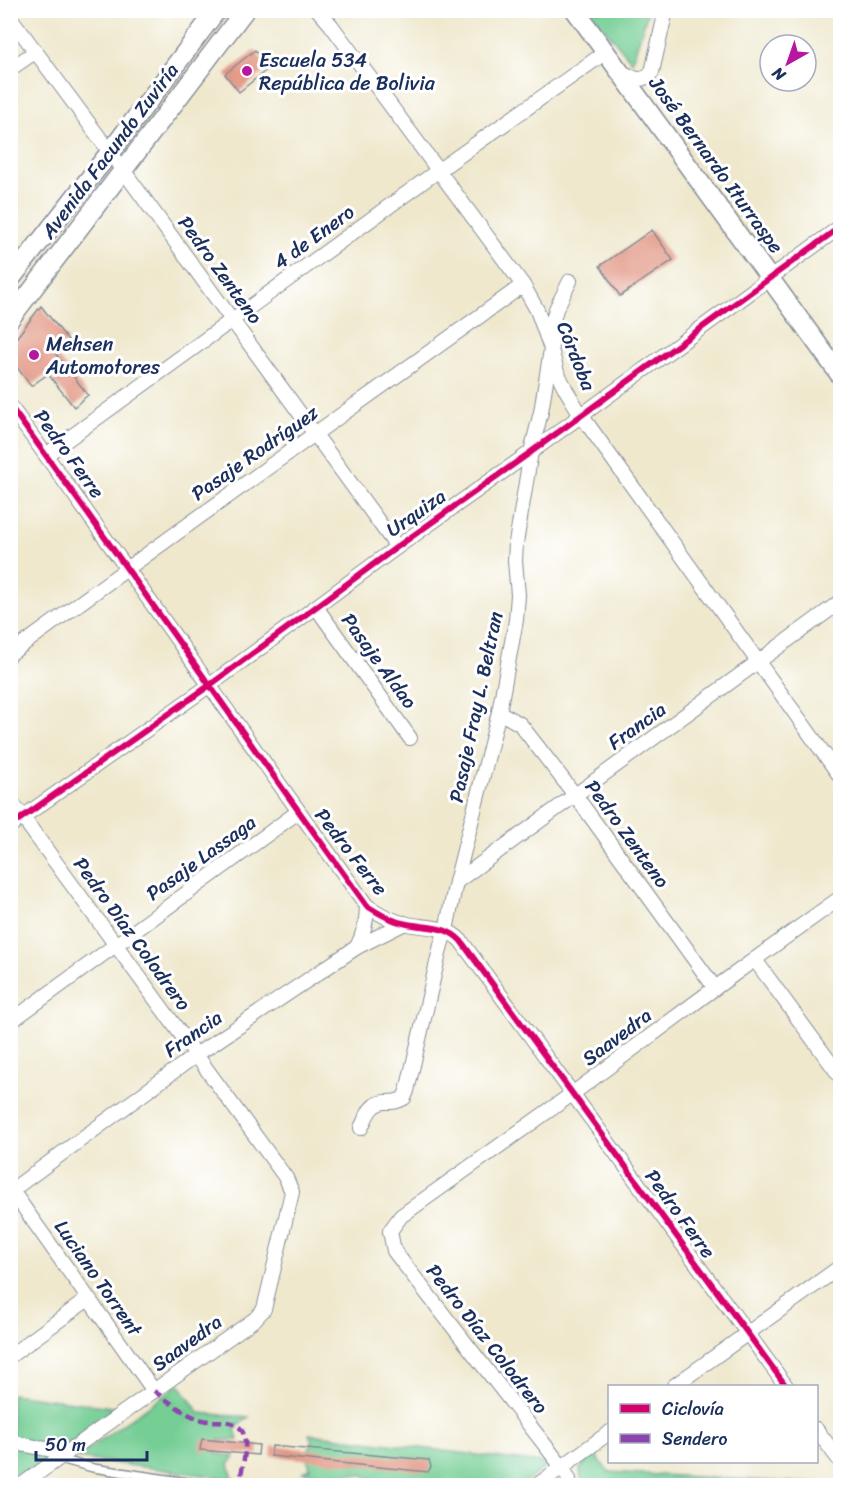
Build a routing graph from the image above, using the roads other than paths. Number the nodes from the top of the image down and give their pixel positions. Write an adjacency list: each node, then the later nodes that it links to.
1 (217, 10): 11 (main road, Avenida Facundo Zuviría)
2 (245, 10): 13 (main road, Avenida Facundo Zuviría)
3 (318, 10): 12 (street, Córdoba)
4 (575, 10): 8 (main road, José Bernardo Iturraspe)
5 (666, 10): 10 (street)
6 (10, 17): 7 (street, Pedro Zenteno)
7 (35, 52): 9 (street); 11 (street, Pedro Zenteno)
8 (606, 52): 10 (main road, José Bernardo Iturraspe); 12 (street, 4 de Enero)
9 (10, 69)
10 (620, 70): 15 (main road, José Bernardo Iturraspe)
11 (110, 152): 13 (street, Pedro Zenteno); 16 (main road, Avenida Facundo Zuviría)
12 (439, 170): 18 (street, Córdoba); 20 (street, 4 de Enero)
13 (123, 171): 19 (main road, Avenida Facundo Zuviría); 20 (street, Pedro Zenteno)
14 (840, 227): 15 (street, Urquiza)
15 (770, 278): 22 (main road, José Bernardo Iturraspe); 24 (street, Urquiza)
16 (10, 280)
17 (570, 281): 21 (street, Pasaje Fray L. Beltran)
18 (523, 285): 21 (street, Córdoba); 25 (street, Pasaje Rodríguez)
19 (10, 319)
20 (233, 321): 25 (street, Pedro Zenteno); 27 (street, 4 de Enero)
21 (551, 349): 24 (street, Córdoba); 26 (street, Pasaje Fray L. Beltran)
22 (840, 375)
23 (10, 406): 27 (street, Pedro Ferre)
24 (581, 415): 26 (street, Urquiza); 33 (street, Córdoba)
25 (316, 434): 28 (street, Pedro Zenteno); 29 (street, Pasaje Rodríguez)
26 (531, 452): 28 (street, Urquiza); 35 (street, Pasaje Fray L. Beltran)
27 (46, 455): 29 (street, Pedro Ferre)
28 (398, 547): 31 (street, Urquiza)
29 (126, 568): 32 (street, Pasaje Rodríguez); 34 (street, Pedro Ferre)
30 (840, 602): 33 (street, Francia)
31 (316, 607): 34 (street, Urquiza); 36 (street, Pasaje Aldao)
32 (10, 654)
33 (759, 662): 37 (street, Córdoba); 38 (street, Francia)
34 (210, 685): 40 (street, Pedro Ferre); 41 (street, Urquiza)
35 (499, 712): 38 (street, Pedro Zenteno); 43 (street, Pasaje Fray L. Beltran)
36 (410, 738)
37 (840, 776)
38 (575, 795): 43 (street, Francia); 51 (street, Pedro Zenteno)
39 (10, 800): 41 (street, Pedro Díaz Colodrero)
40 (298, 812): 45 (street, Pedro Ferre); 48 (street, Pasaje Lassaga)
41 (22, 817): 42 (street, Urquiza); 48 (street, Pedro Díaz Colodrero)
42 (10, 826)
43 (456, 882): 47 (street, Pasaje Fray L. Beltran)
44 (840, 898): 50 (street, Saavedra)
45 (367, 906): 46 (street, Pedro Ferre); 49 (street, Pedro Ferre)
46 (405, 923): 47 (street, Pedro Ferre); 49 (street, Francia)
47 (446, 930): 55 (street, Pedro Ferre); 56 (street, Pasaje Fray L. Beltran)
48 (116, 944): 52 (street, Pasaje Lassaga); 53 (street, Pedro Díaz Colodrero)
49 (357, 947): 53 (street, Francia)
50 (755, 960): 51 (street, Saavedra); 54 (street)
51 (715, 988): 55 (street, Saavedra)
52 (10, 1022)
53 (196, 1055): 57 (street, Pedro Díaz Colodrero); 58 (street, Francia)
54 (840, 1076)
55 (572, 1094): 59 (street, Saavedra); 62 (street, Pedro Ferre)
56 (361, 1128)
57 (286, 1178): 66 (street, Saavedra)
58 (11, 1189): 61 (street, Luciano Torrent)
59 (390, 1231): 72 (street, Pedro Díaz Colodrero)
60 (840, 1267): 62 (street)
61 (88, 1299): 63 (street); 66 (street, Luciano Torrent)
62 (747, 1334): 64 (street); 65 (street, Pedro Ferre)
63 (10, 1356)
64 (675, 1385)
65 (785, 1385)
66 (154, 1391): 70 (street, Saavedra)
67 (818, 1432): 71 (street)
68 (608, 1433): 72 (street)
69 (10, 1442): 70 (street)
70 (63, 1456): 73 (street, Saavedra); 74 (lane)
71 (840, 1461)
72 (562, 1467): 75 (street); 76 (street, Pedro Díaz Colodrero)
73 (20, 1485)
74 (208, 1485)
75 (536, 1485)
76 (568, 1485)

